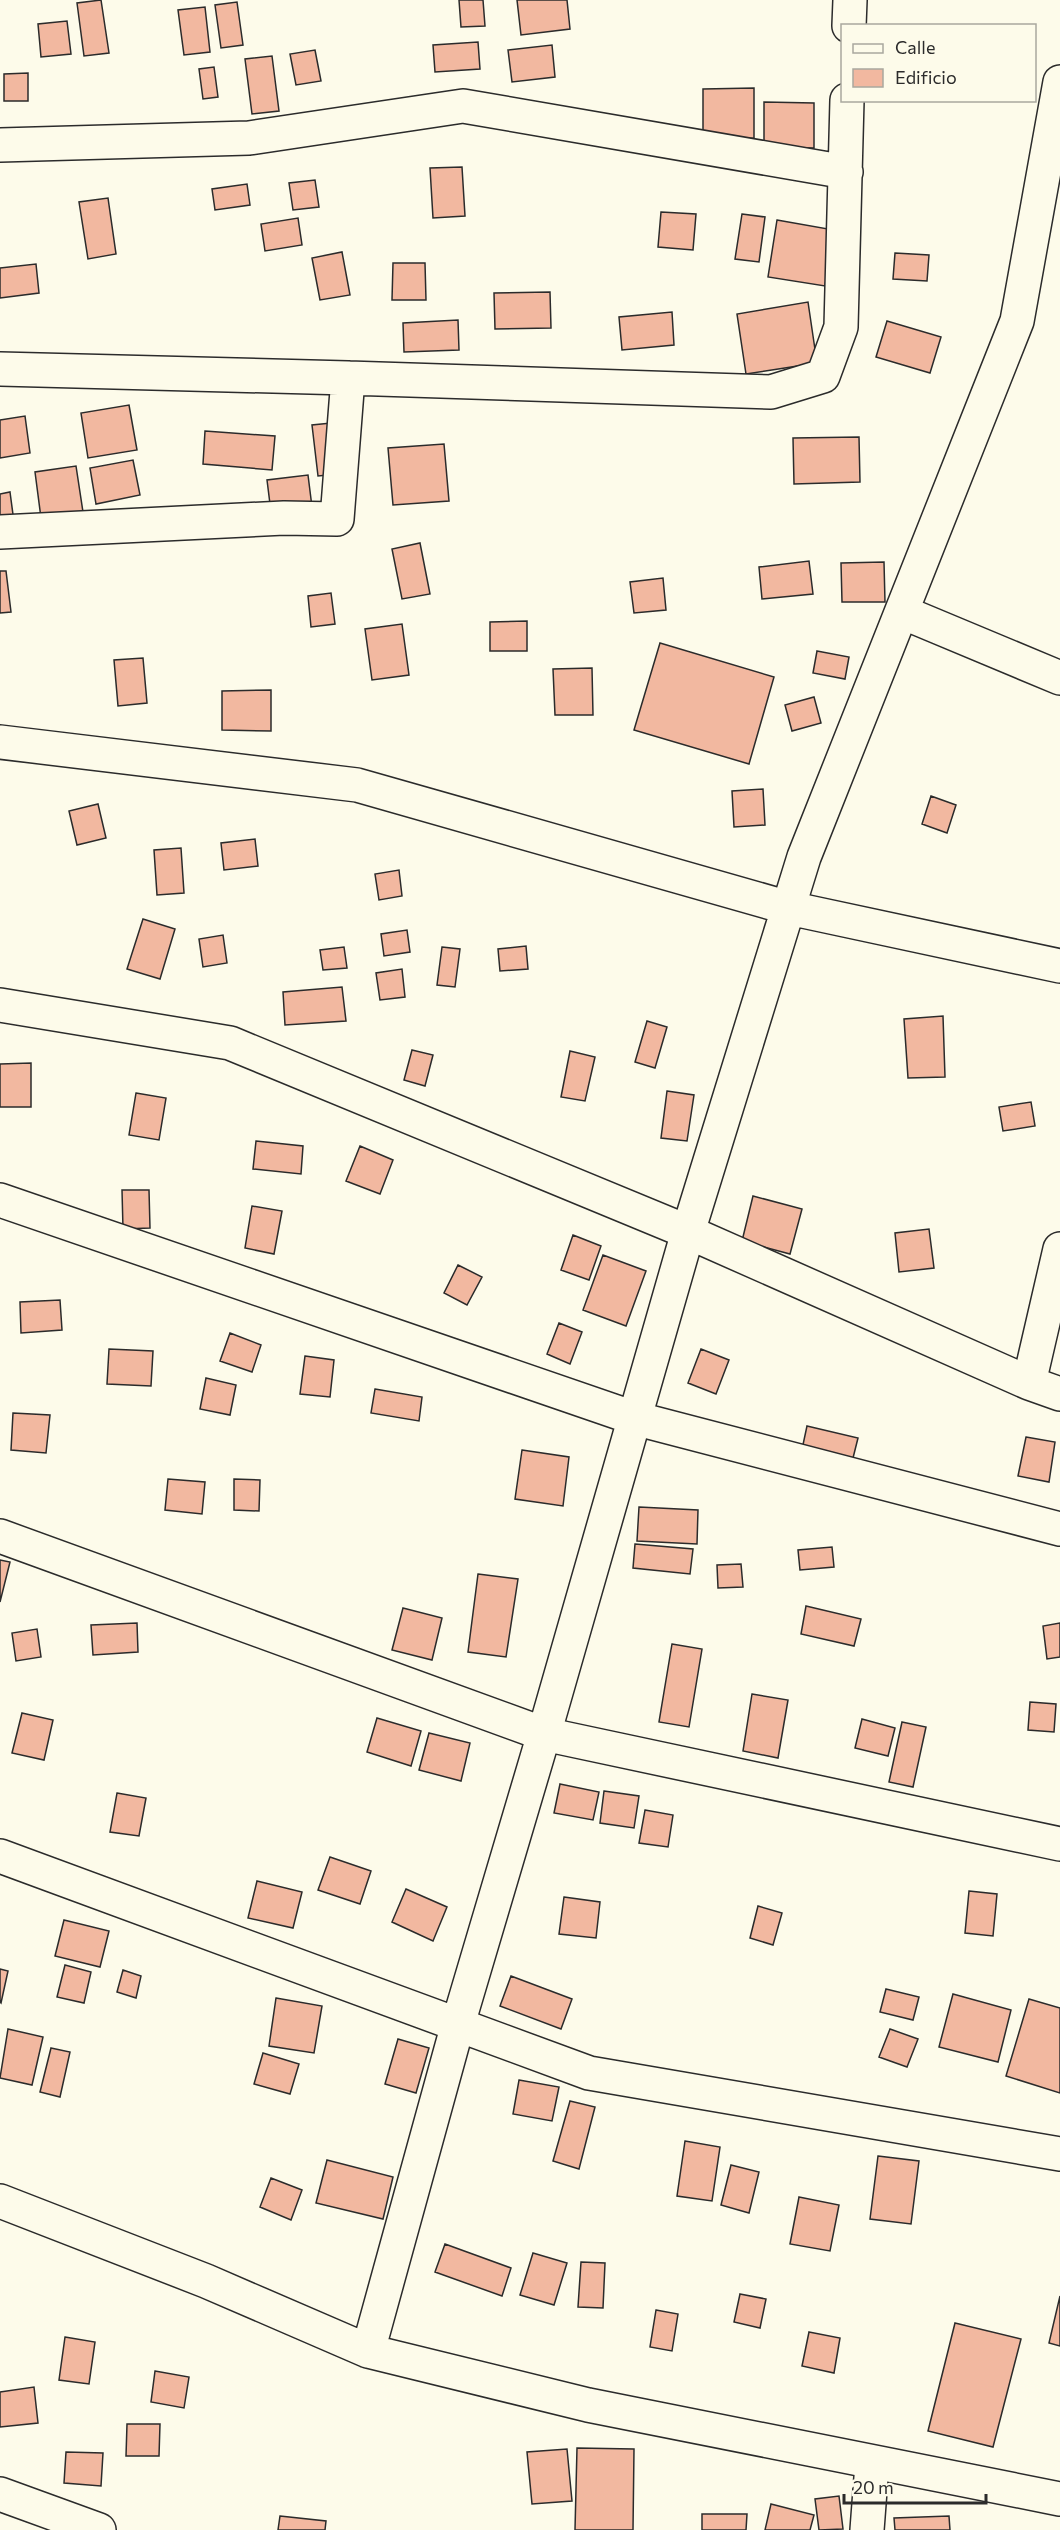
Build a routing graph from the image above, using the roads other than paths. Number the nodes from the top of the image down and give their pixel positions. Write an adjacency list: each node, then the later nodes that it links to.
1 (850, 0): 2 (street)
2 (849, 24)
3 (1060, 82): 10 (street)
4 (847, 102): 6 (street)
5 (0, 144): 6 (street)
6 (846, 172): 8 (street)
7 (0, 369): 8 (street)
8 (348, 378): 9 (street)
9 (0, 532)
10 (902, 612): 11 (street); 13 (street)
11 (1060, 678)
12 (0, 742): 13 (street)
13 (789, 908): 14 (street); 17 (street)
14 (1060, 966)
15 (0, 1005): 17 (street)
16 (0, 1200): 21 (street)
17 (688, 1232): 19 (street); 21 (street)
18 (1060, 1249): 19 (street)
19 (1029, 1383): 20 (street)
20 (1060, 1394)
21 (634, 1418): 22 (street); 24 (street)
22 (1060, 1529)
23 (0, 1536): 24 (street)
24 (544, 1734): 25 (street); 27 (street)
25 (1060, 1844)
26 (0, 1856): 27 (street)
27 (458, 2024): 28 (street); 30 (street)
28 (1060, 2154)
29 (0, 2201): 30 (street)
30 (369, 2351): 31 (street)
31 (872, 2463): 33 (street); 35 (street)
32 (0, 2494): 34 (street)
33 (1060, 2499)
34 (99, 2530)
35 (867, 2530)

